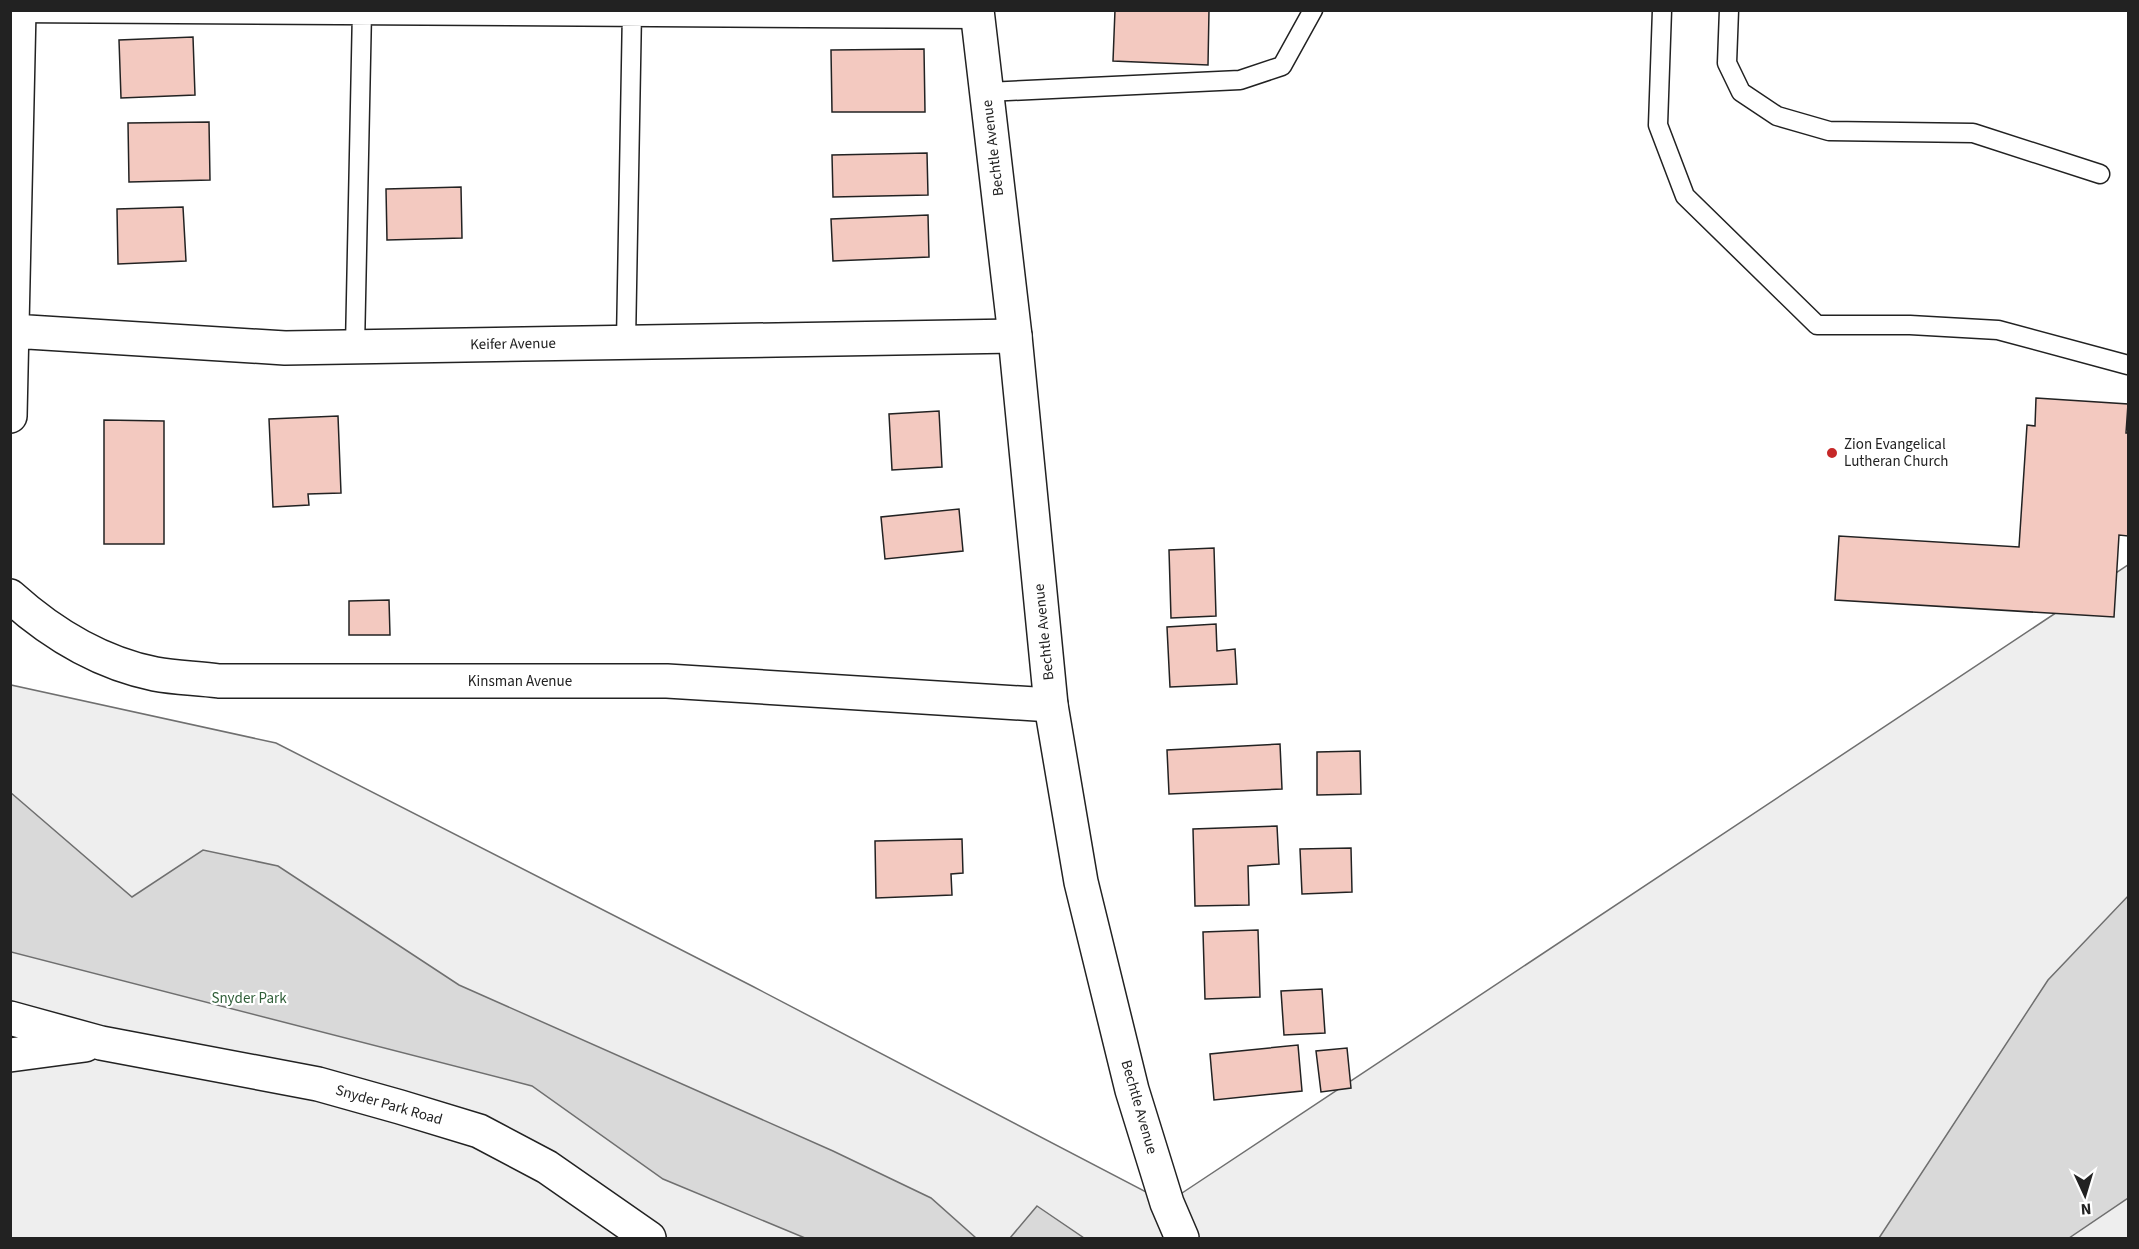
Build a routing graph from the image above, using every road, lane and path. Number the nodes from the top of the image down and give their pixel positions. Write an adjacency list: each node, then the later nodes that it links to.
1 (1313, 10): 8 (lane)
2 (1662, 10): 15 (lane)
3 (1729, 10): 9 (lane)
4 (16, 12): 5 (lane); 10 (street)
5 (362, 13): 6 (lane); 14 (lane)
6 (632, 14): 7 (lane); 13 (lane)
7 (978, 15): 8 (street, Bechtle Avenue)
8 (987, 92): 12 (street, Bechtle Avenue)
9 (2100, 174)
10 (12, 287): 11 (street)
11 (12, 331): 14 (street, Keifer Avenue); 16 (street)
12 (1015, 336): 13 (street, Keifer Avenue); 18 (street, Bechtle Avenue)
13 (626, 342): 14 (street, Keifer Avenue)
14 (356, 347)
15 (2128, 365)
16 (10, 416)
17 (10, 596): 18 (street, Kinsman Avenue)
18 (1051, 705): 23 (street, Bechtle Avenue)
19 (10, 1018): 20 (street, Snyder Park Road)
20 (101, 1043): 21 (street, Snyder Park Road); 22 (street, Snyder Park Road)
21 (10, 1055)
22 (649, 1239)
23 (1182, 1239)

